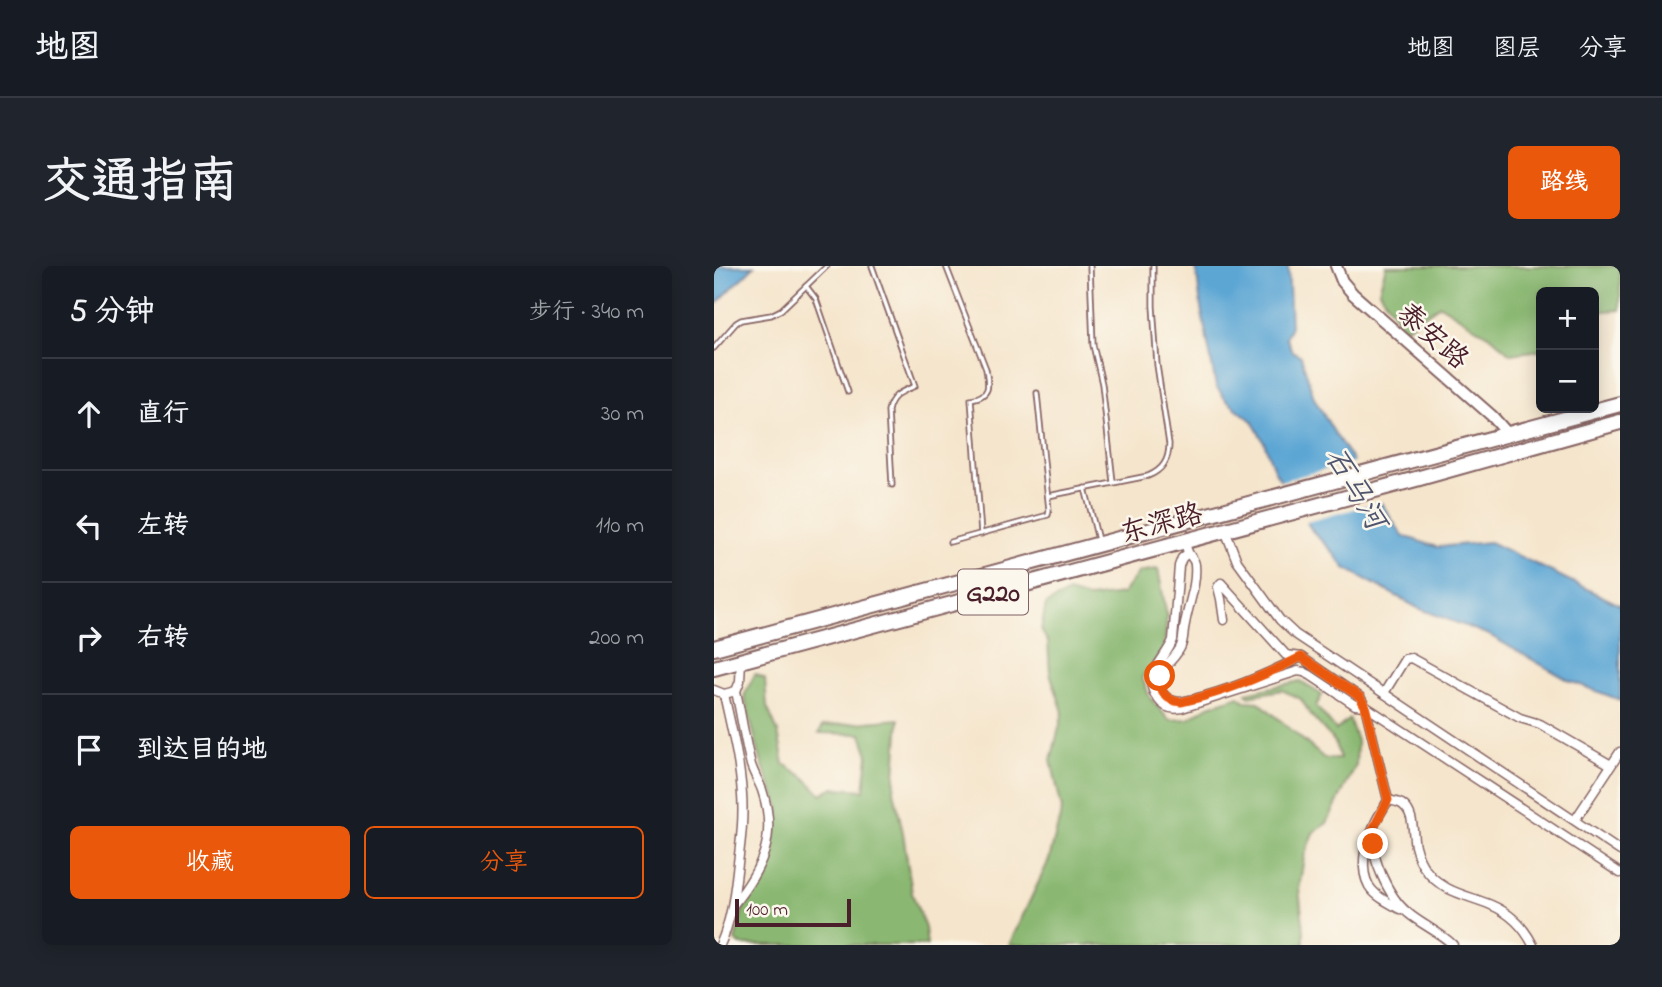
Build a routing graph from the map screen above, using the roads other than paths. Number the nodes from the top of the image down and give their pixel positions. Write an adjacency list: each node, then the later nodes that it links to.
1 (827, 266): 7 (lane)
2 (872, 266): 15 (lane)
3 (946, 266): 19 (lane)
4 (1090, 266): 14 (lane)
5 (1153, 266): 14 (lane)
6 (1336, 266): 13 (street, 泰安路)
7 (806, 286): 8 (lane); 9 (lane)
8 (714, 348)
9 (848, 392)
10 (1037, 393): 17 (lane)
11 (1620, 404): 13 (highway, 东深路 / G220)
12 (1620, 422): 18 (highway, 东深路 / G220)
13 (1508, 434): 21 (highway, 东深路 / G220)
14 (1113, 482): 16 (lane)
15 (892, 485)
16 (1085, 488): 17 (lane); 21 (lane)
17 (1048, 496): 19 (lane)
18 (1225, 530): 22 (highway, 东深路 / G220); 30 (street)
19 (981, 534): 20 (lane)
20 (950, 542)
21 (1099, 545): 24 (highway, 东深路 / G220)
22 (1187, 547): 25 (street); 26 (highway, 东深路 / G220); 32 (street)
23 (1224, 620): 25 (street)
24 (714, 648)
25 (1301, 657): 32 (street)
26 (741, 660): 27 (highway, 东深路 / G220); 29 (street)
27 (714, 668)
28 (714, 690): 31 (street)
29 (736, 691): 31 (street); 35 (street)
30 (1384, 693): 34 (street); 38 (street)
31 (724, 694): 36 (street)
32 (1365, 706): 37 (street); 41 (street)
33 (1620, 752): 34 (street)
34 (1611, 765): 38 (street)
35 (752, 767): 36 (street); 42 (street)
36 (739, 768): 42 (street)
37 (1388, 800): 39 (street); 46 (street)
38 (1575, 820): 40 (street)
39 (1373, 829): 43 (street); 43 (street)
40 (1620, 850)
41 (1620, 873)
42 (733, 905): 44 (street)
43 (1410, 915): 45 (street)
44 (720, 945)
45 (1454, 945)
46 (1533, 945)

